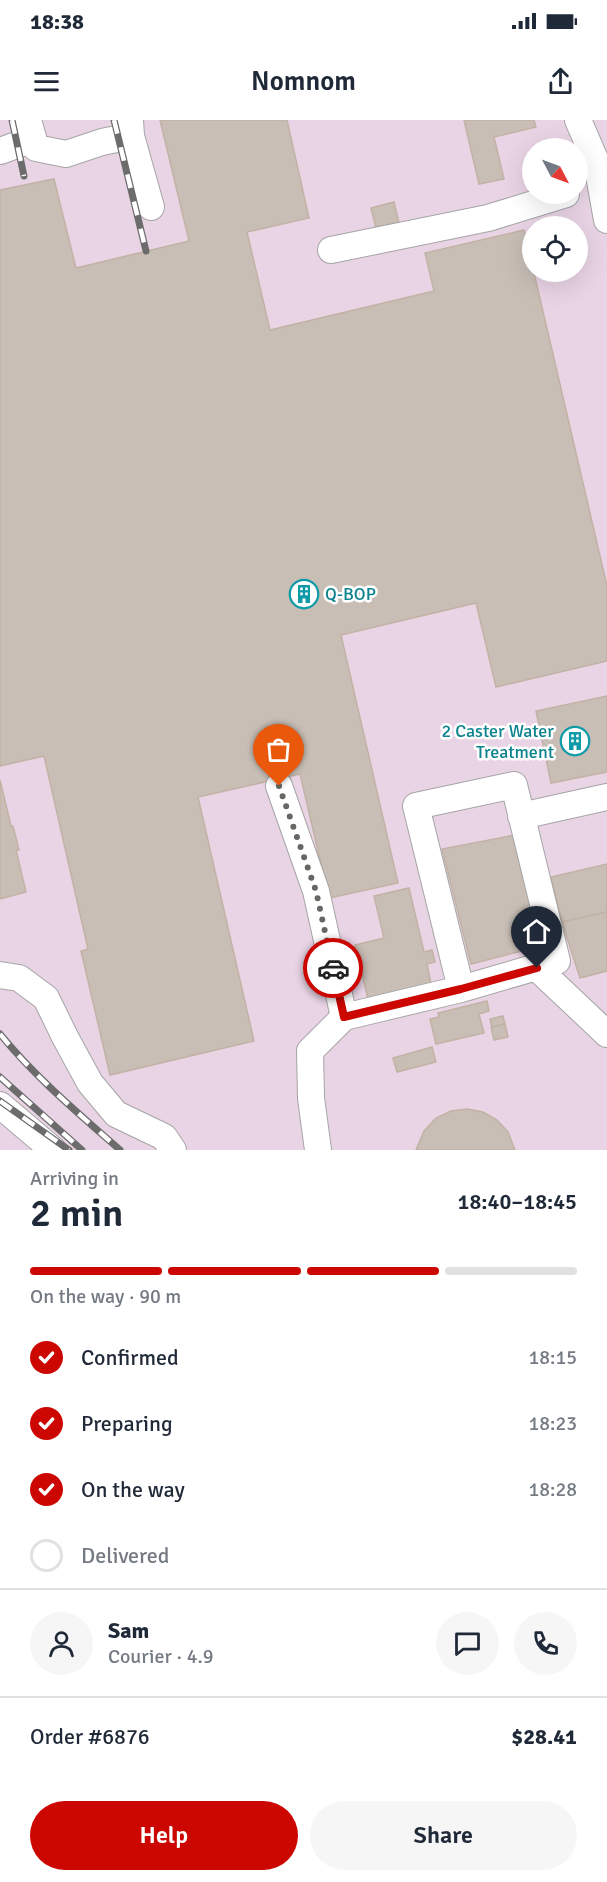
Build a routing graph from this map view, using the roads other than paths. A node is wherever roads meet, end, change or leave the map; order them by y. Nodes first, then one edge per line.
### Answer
1 (578, 120) edge
2 (130, 128) edge
3 (31, 130) edge
4 (0, 151) edge
5 (589, 189) edge
6 (534, 204) edge
7 (151, 207) dead end
8 (607, 220) edge
9 (331, 250) dead end
10 (279, 786) dead end
11 (607, 797) edge
12 (521, 816) junction
13 (537, 968) junction
14 (0, 975) edge
15 (461, 989) junction
16 (344, 1017) junction
17 (607, 1034) edge
18 (0, 1105) edge
19 (53, 1150) edge
20 (174, 1150) edge
21 (318, 1150) edge

1 - 5 street
2 - 3 street
2 - 7 street
3 - 4 street
5 - 8 street
6 - 9 street
10 - 16 street
11 - 12 street
12 - 13 street
12 - 15 street
13 - 15 street
13 - 17 street
14 - 20 street
15 - 16 street
16 - 21 street
18 - 19 street

